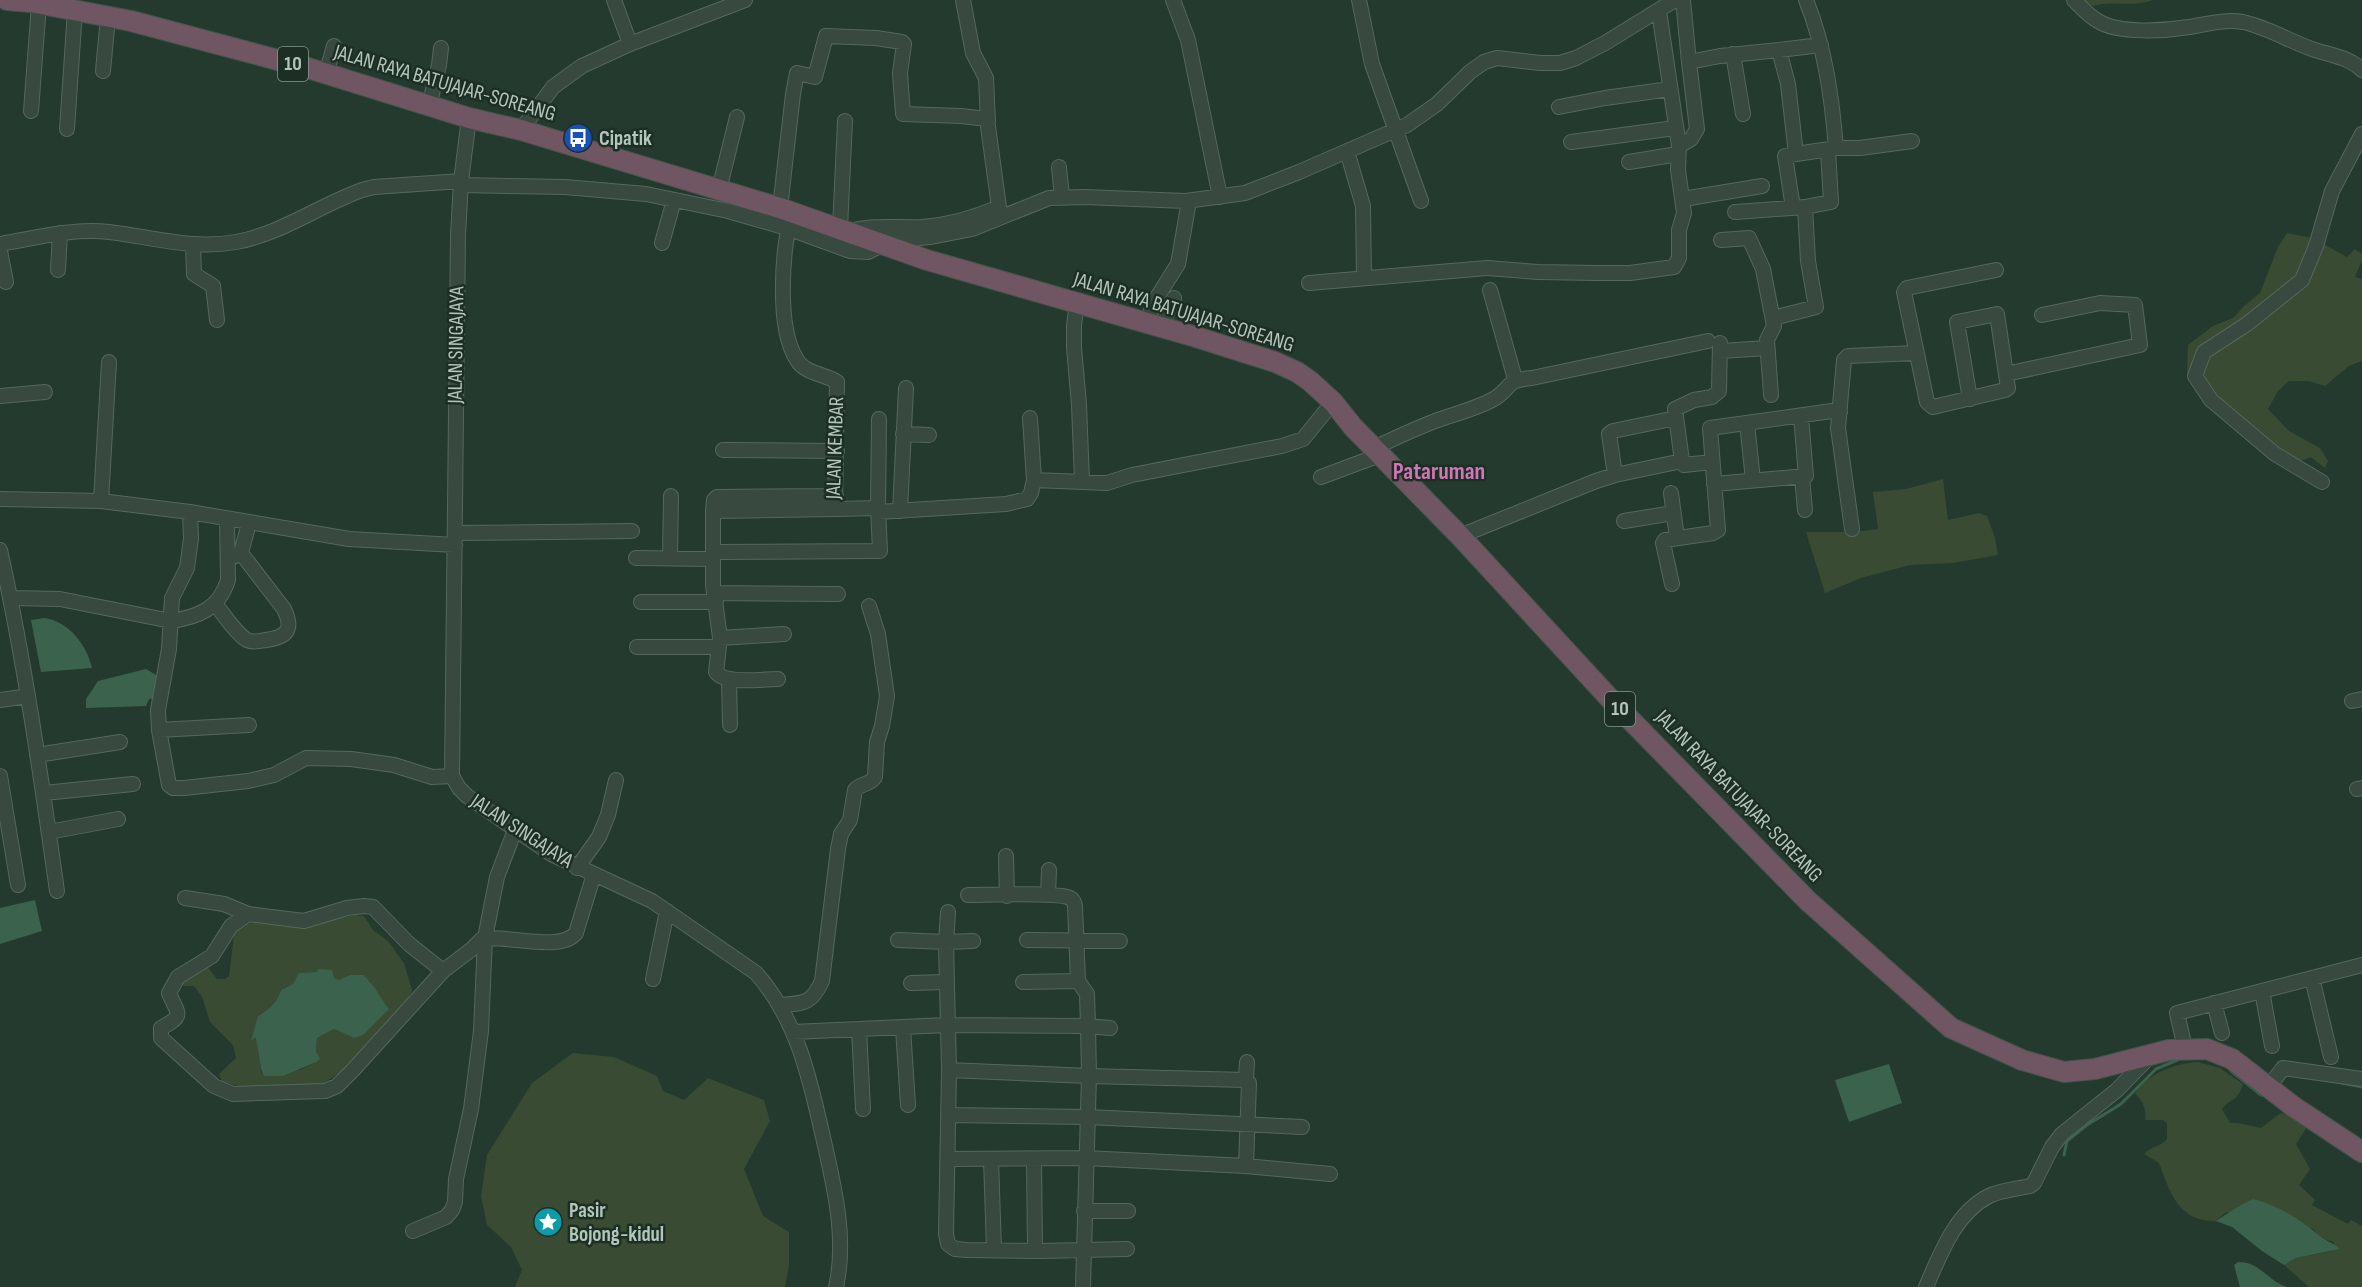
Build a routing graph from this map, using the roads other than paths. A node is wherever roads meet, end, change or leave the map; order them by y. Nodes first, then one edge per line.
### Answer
1 (7, 0) edge
2 (614, 0) edge
3 (745, 0) edge
4 (963, 0) edge
5 (1173, 0) edge
6 (1359, 0) edge
7 (1806, 0) edge
8 (2073, 0) edge
9 (1671, 3) edge
10 (39, 4) junction
11 (75, 10) junction
12 (108, 17) junction
13 (630, 44) junction
14 (1821, 45) junction
15 (334, 46) dead end
16 (441, 48) dead end
17 (1779, 50) junction
18 (1733, 54) junction
19 (1689, 62) junction
20 (2360, 62) edge
21 (103, 71) dead end
22 (326, 74) junction
23 (1670, 89) junction
24 (429, 106) junction
25 (1559, 107) dead end
26 (31, 111) dead end
27 (1743, 114) dead end
28 (736, 117) dead end
29 (469, 118) junction
30 (845, 121) dead end
31 (988, 121) junction
32 (1676, 128) junction
33 (67, 129) dead end
34 (521, 130) junction
35 (1395, 130) junction
36 (2362, 134) edge
37 (1912, 141) dead end
38 (1571, 142) dead end
39 (1832, 149) junction
40 (1678, 150) junction
41 (1347, 151) junction
42 (1796, 154) junction
43 (1629, 162) dead end
44 (1059, 167) dead end
45 (461, 183) junction
46 (1762, 186) dead end
47 (719, 190) junction
48 (1062, 197) junction
49 (1220, 197) junction
50 (1683, 199) junction
51 (674, 200) junction
52 (1189, 201) junction
53 (1421, 201) dead end
54 (1799, 208) junction
55 (1000, 212) junction
56 (1736, 212) dead end
57 (788, 218) junction
58 (846, 231) junction
59 (60, 233) junction
60 (1721, 240) dead end
61 (875, 242) junction
62 (662, 243) dead end
63 (0, 244) edge
64 (193, 249) junction
65 (0, 251) edge
66 (58, 270) dead end
67 (1996, 270) dead end
68 (1364, 278) junction
69 (6, 282) dead end
70 (1310, 283) dead end
71 (1490, 290) dead end
72 (1174, 297) dead end
73 (1077, 303) junction
74 (2042, 315) dead end
75 (1773, 318) junction
76 (217, 320) dead end
77 (1154, 325) junction
78 (1717, 345) junction
79 (1767, 348) junction
80 (1916, 353) junction
81 (109, 362) dead end
82 (2006, 374) junction
83 (1515, 379) junction
84 (906, 388) dead end
85 (45, 392) dead end
86 (1771, 395) dead end
87 (0, 396) edge
88 (1970, 399) junction
89 (1333, 402) junction
90 (1839, 411) junction
91 (1801, 416) junction
92 (1030, 418) dead end
93 (1676, 418) junction
94 (879, 419) dead end
95 (1746, 423) junction
96 (903, 434) junction
97 (929, 435) dead end
98 (723, 450) dead end
99 (837, 451) junction
100 (1377, 451) junction
101 (1682, 461) junction
102 (1712, 462) junction
103 (1615, 475) junction
104 (1321, 477) dead end
105 (1802, 477) junction
106 (1034, 480) junction
107 (1753, 480) junction
108 (1082, 481) junction
109 (2322, 482) dead end
110 (1714, 484) junction
111 (1671, 493) dead end
112 (671, 496) dead end
113 (0, 499) edge
114 (101, 501) junction
115 (836, 502) junction
116 (878, 510) junction
117 (1805, 510) dead end
118 (900, 511) junction
119 (190, 512) junction
120 (1673, 513) junction
121 (227, 519) junction
122 (1624, 521) dead end
123 (249, 523) junction
124 (1852, 529) dead end
125 (632, 531) dead end
126 (1460, 536) junction
127 (1677, 538) junction
128 (455, 539) junction
129 (0, 550) edge
130 (241, 552) junction
131 (227, 555) junction
132 (714, 556) junction
133 (636, 558) dead end
134 (670, 558) junction
135 (1672, 584) dead end
136 (838, 594) dead end
137 (11, 598) junction
138 (716, 598) junction
139 (641, 602) dead end
140 (215, 604) junction
141 (868, 606) dead end
142 (171, 621) junction
143 (784, 634) dead end
144 (718, 642) junction
145 (637, 647) dead end
146 (778, 679) dead end
147 (729, 680) junction
148 (28, 696) junction
149 (0, 700) edge
150 (249, 725) dead end
151 (730, 725) dead end
152 (159, 730) junction
153 (120, 742) dead end
154 (37, 755) junction
155 (0, 776) edge
156 (452, 776) junction
157 (616, 780) dead end
158 (133, 784) dead end
159 (44, 793) junction
160 (118, 819) dead end
161 (515, 831) junction
162 (49, 832) junction
163 (1006, 856) dead end
164 (577, 868) junction
165 (1049, 870) dead end
166 (594, 874) junction
167 (18, 885) dead end
168 (57, 891) dead end
169 (968, 895) dead end
170 (1048, 895) junction
171 (1007, 896) junction
172 (185, 898) dead end
173 (667, 910) junction
174 (948, 912) dead end
175 (248, 914) junction
176 (485, 938) junction
177 (898, 940) dead end
178 (1027, 940) dead end
179 (1076, 940) junction
180 (973, 941) dead end
181 (1120, 941) dead end
182 (946, 942) junction
183 (2362, 966) edge
184 (443, 971) junction
185 (2312, 978) junction
186 (653, 979) dead end
187 (1078, 981) junction
188 (947, 982) junction
189 (1023, 982) dead end
190 (910, 983) dead end
191 (2262, 990) junction
192 (2214, 1003) junction
193 (780, 1005) junction
194 (947, 1025) junction
195 (1088, 1026) junction
196 (903, 1028) junction
197 (1110, 1028) dead end
198 (859, 1029) junction
199 (793, 1032) junction
200 (2222, 1033) dead end
201 (2272, 1046) dead end
202 (2185, 1048) junction
203 (2151, 1054) junction
204 (2331, 1057) dead end
205 (1247, 1062) dead end
206 (949, 1070) junction
207 (1089, 1076) junction
208 (1246, 1080) junction
209 (2362, 1080) edge
210 (2266, 1086) junction
211 (908, 1105) dead end
212 (863, 1109) dead end
213 (948, 1115) junction
214 (1087, 1118) junction
215 (1248, 1124) junction
216 (1302, 1127) dead end
217 (2362, 1152) edge
218 (1086, 1158) junction
219 (948, 1159) junction
220 (991, 1159) junction
221 (1034, 1159) junction
222 (1246, 1166) junction
223 (1330, 1174) dead end
224 (1084, 1211) junction
225 (1128, 1211) dead end
226 (413, 1231) dead end
227 (1127, 1249) dead end
228 (994, 1250) junction
229 (1084, 1250) junction
230 (1035, 1251) junction
231 (836, 1287) edge
232 (1083, 1287) edge
233 (1926, 1287) edge

1 - 10 highway, JALAN RAYA BATUJAJAR-SOREANG / 10
2 - 13 street
3 - 13 street
4 - 31 street
5 - 49 street
6 - 35 street
7 - 14 street
8 - 20 street
9 - 19 street
9 - 23 street
9 - 35 street
10 - 11 highway, JALAN RAYA BATUJAJAR-SOREANG / 10
10 - 26 street
11 - 12 highway, JALAN RAYA BATUJAJAR-SOREANG / 10
11 - 33 street
12 - 21 street
12 - 22 highway, JALAN RAYA BATUJAJAR-SOREANG / 10
13 - 34 street
14 - 17 street
14 - 39 street
15 - 22 street
16 - 24 street
17 - 18 street
17 - 42 street
18 - 19 street
18 - 27 street
19 - 40 street
22 - 24 highway, JALAN RAYA BATUJAJAR-SOREANG / 10
23 - 25 street
23 - 32 street
24 - 29 highway, JALAN RAYA BATUJAJAR-SOREANG / 10
28 - 47 street
29 - 34 highway, JALAN RAYA BATUJAJAR-SOREANG / 10
29 - 45 street, JALAN SINGAJAYA
30 - 58 street
31 - 55 street
31 - 57 street
32 - 38 street
32 - 40 street
34 - 47 highway, JALAN RAYA BATUJAJAR-SOREANG / 10
35 - 41 street
35 - 53 street
36 - 109 street
37 - 39 street
39 - 42 street
39 - 54 street
40 - 43 street
40 - 50 street
41 - 49 street
41 - 68 street
42 - 54 street
44 - 48 street
45 - 51 street
45 - 64 street
45 - 128 street, JALAN SINGAJAYA
46 - 50 street
47 - 57 highway, JALAN RAYA BATUJAJAR-SOREANG / 10
48 - 52 street
48 - 55 street
49 - 52 street
50 - 68 street
51 - 57 street
51 - 62 street
52 - 77 street
54 - 56 street
54 - 75 street
55 - 58 street
55 - 61 street
57 - 58 highway, JALAN RAYA BATUJAJAR-SOREANG / 10
57 - 61 street
57 - 99 street, JALAN KEMBAR
58 - 61 highway, JALAN RAYA BATUJAJAR-SOREANG / 10
59 - 63 street
59 - 64 street
59 - 66 street
60 - 75 street
61 - 73 highway, JALAN RAYA BATUJAJAR-SOREANG / 10
64 - 76 street
65 - 69 street
67 - 80 street
68 - 70 street
71 - 83 street
72 - 77 street
73 - 77 highway, JALAN RAYA BATUJAJAR-SOREANG / 10
73 - 108 street
74 - 82 street
75 - 79 street
77 - 89 highway, JALAN RAYA BATUJAJAR-SOREANG / 10
78 - 79 street
78 - 83 street
78 - 93 street
79 - 86 street
80 - 88 street
80 - 90 street
81 - 114 street
82 - 88 street
82 - 88 street
83 - 100 street
84 - 96 street
85 - 87 street
89 - 100 highway, JALAN RAYA BATUJAJAR-SOREANG / 10
89 - 108 street
90 - 91 street
90 - 124 street
91 - 95 street
91 - 105 street
92 - 106 street
93 - 101 street
93 - 103 street
94 - 116 street
95 - 102 street
95 - 107 street
96 - 97 street
96 - 118 street
98 - 99 street
99 - 115 street, JALAN KEMBAR
100 - 104 street
100 - 126 highway, JALAN RAYA BATUJAJAR-SOREANG / 10
101 - 102 street
101 - 103 street
102 - 110 street
103 - 126 street
105 - 107 street
105 - 117 street
106 - 108 street
106 - 118 street
107 - 110 street
110 - 127 street
111 - 120 street
112 - 134 street
113 - 114 street
114 - 119 street
115 - 116 street
115 - 132 street
116 - 118 street
116 - 132 street
119 - 121 street
119 - 142 street
120 - 122 street
120 - 127 street
121 - 123 street
121 - 131 street
123 - 128 street
123 - 130 street
125 - 128 street
126 - 203 highway, JALAN RAYA BATUJAJAR-SOREANG / 10
127 - 135 street
128 - 156 street, JALAN SINGAJAYA
129 - 137 street
130 - 131 street
130 - 140 street
131 - 140 street
132 - 134 street
132 - 138 street
133 - 134 street
136 - 138 street
137 - 142 street
137 - 148 street
138 - 139 street
138 - 144 street
140 - 142 street
141 - 193 street
142 - 152 street
143 - 144 street
144 - 145 street
144 - 147 street
146 - 147 street
147 - 151 street
148 - 149 street
148 - 154 street
150 - 152 street
152 - 156 street
153 - 154 street
154 - 159 street
155 - 167 street
156 - 161 street, JALAN SINGAJAYA
157 - 164 street
158 - 159 street
159 - 162 street
160 - 162 street
161 - 164 street, JALAN SINGAJAYA
161 - 176 street
162 - 168 street
163 - 171 street
164 - 166 street, JALAN SINGAJAYA
165 - 170 street
166 - 173 street, JALAN SINGAJAYA
166 - 176 street
169 - 171 street
170 - 171 street
170 - 179 street
172 - 175 street
173 - 186 street
173 - 193 street, JALAN SINGAJAYA
174 - 182 street
175 - 184 street
175 - 184 street
176 - 184 street
176 - 226 street
177 - 182 street
178 - 179 street
179 - 181 street
179 - 187 street
180 - 182 street
182 - 188 street
183 - 185 street
185 - 191 street
185 - 204 street
187 - 189 street
187 - 195 street
188 - 190 street
188 - 194 street
191 - 192 street
191 - 201 street
192 - 200 street
192 - 202 street
193 - 199 street, JALAN SINGAJAYA
194 - 195 street
194 - 196 street
194 - 206 street
195 - 197 street
195 - 207 street
196 - 198 street
196 - 211 street
198 - 199 street
198 - 212 street
199 - 231 street, JALAN SINGAJAYA
202 - 203 highway, JALAN RAYA BATUJAJAR-SOREANG / 10
202 - 210 highway, JALAN RAYA BATUJAJAR-SOREANG / 10
203 - 233 street
205 - 208 street
206 - 207 street
206 - 213 street
207 - 208 street
207 - 214 street
208 - 215 street
209 - 210 street
210 - 217 highway, JALAN RAYA BATUJAJAR-SOREANG / 10
213 - 214 street
213 - 219 street
214 - 215 street
214 - 218 street
215 - 216 street
215 - 222 street
218 - 221 street
218 - 222 street
218 - 224 street
219 - 220 street
219 - 228 street
220 - 221 street
220 - 228 street
221 - 230 street
222 - 223 street
224 - 225 street
224 - 229 street
227 - 229 street
228 - 230 street
229 - 230 street
229 - 232 street

